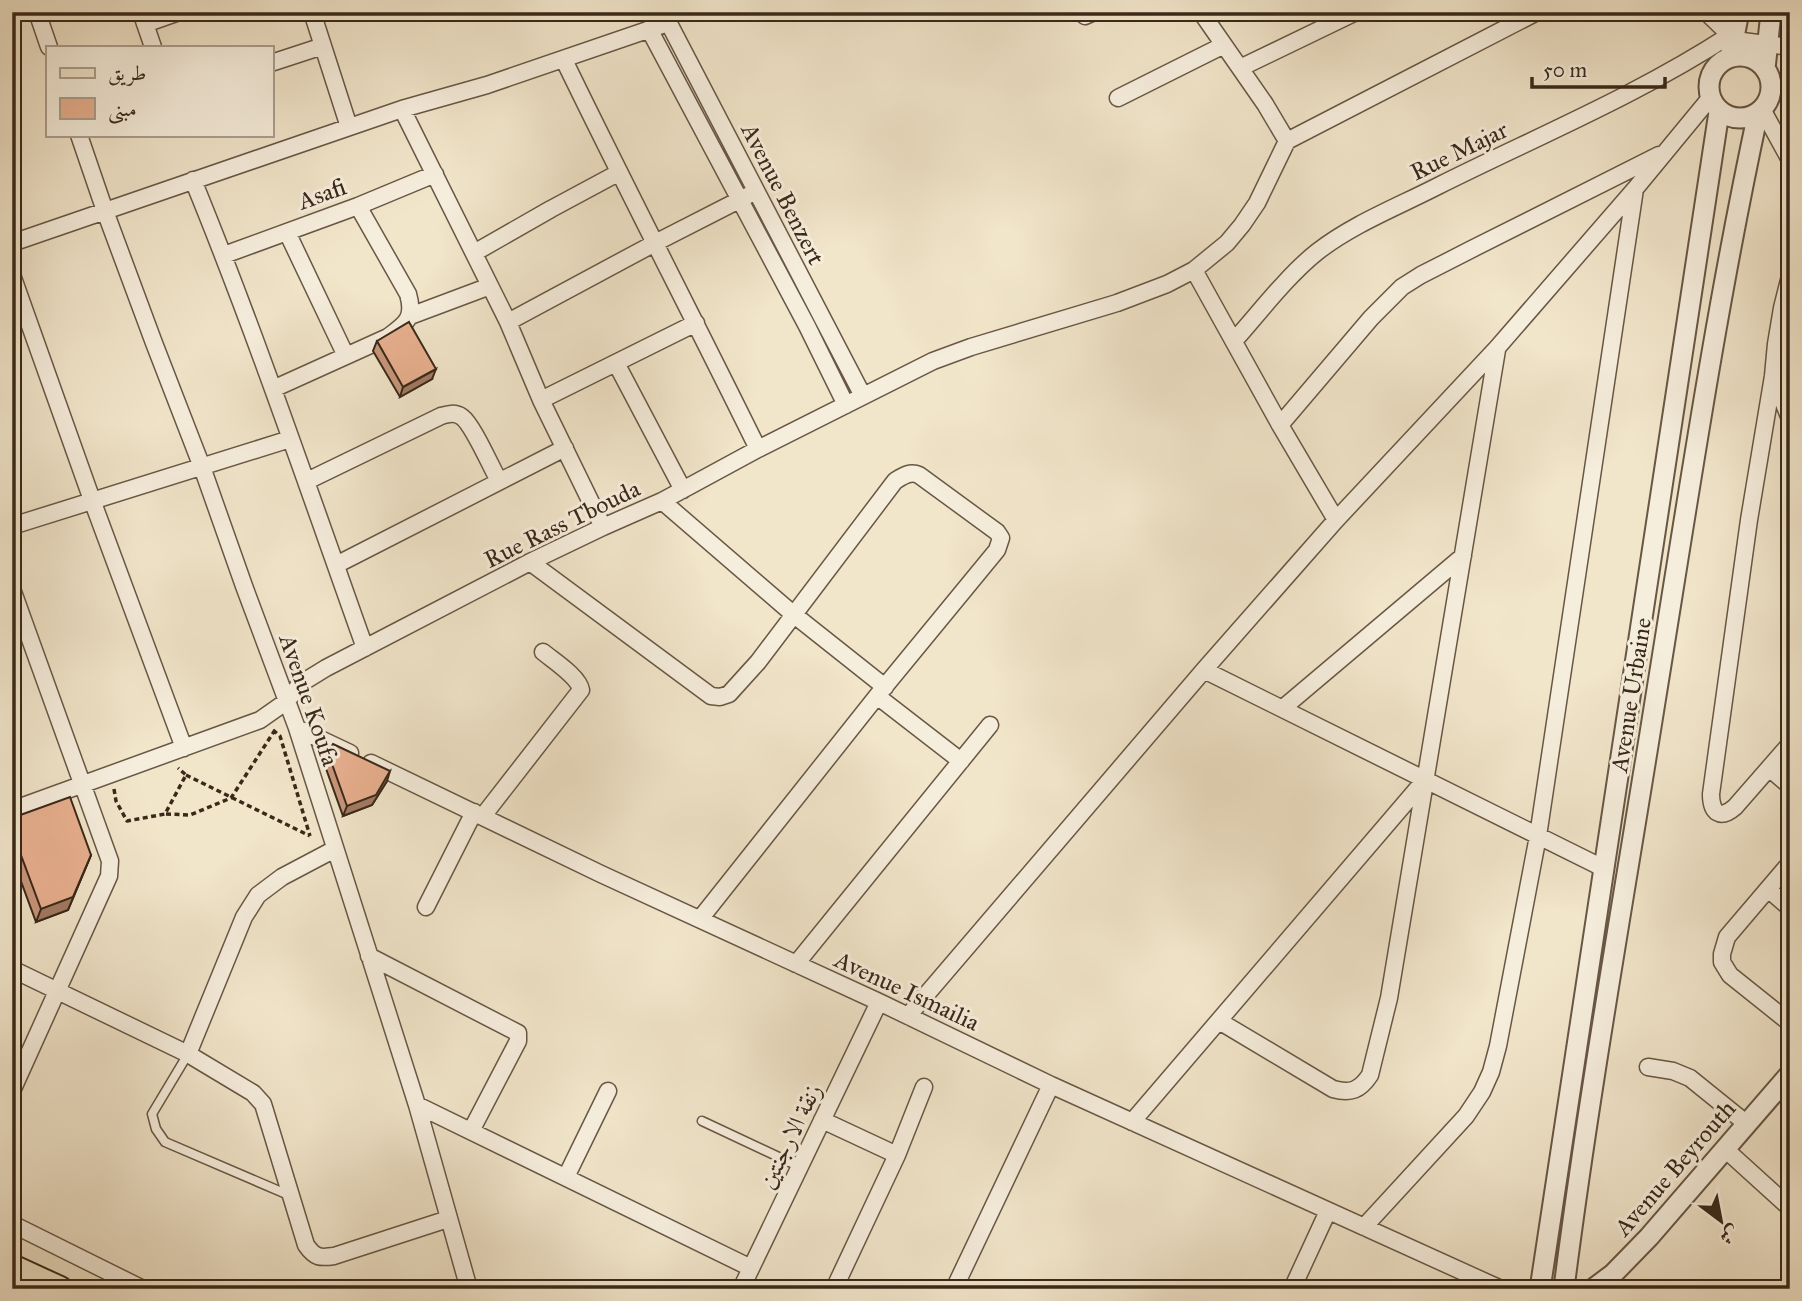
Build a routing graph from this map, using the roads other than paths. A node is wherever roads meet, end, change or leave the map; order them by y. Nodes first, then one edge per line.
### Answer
1 (37, 12) edge
2 (179, 12) edge
3 (312, 12) edge
4 (1201, 12) edge
5 (1356, 12) edge
6 (1706, 12) edge
7 (1739, 12) edge
8 (1771, 12) edge
9 (1533, 13) edge
10 (143, 18) edge
11 (666, 18) edge
12 (649, 29) junction
13 (1767, 43) junction
14 (1731, 44) junction
15 (1224, 45) junction
16 (49, 46) edge
17 (153, 46) edge
18 (323, 46) junction
19 (1790, 47) edge
20 (564, 60) junction
21 (273, 62) edge
22 (1240, 68) junction
23 (1765, 69) junction
24 (1118, 98) dead end
25 (1714, 105) junction
26 (402, 109) junction
27 (1760, 111) junction
28 (349, 127) junction
29 (79, 136) edge
30 (1287, 141) junction
31 (1663, 153) junction
32 (1790, 160) edge
33 (618, 173) junction
34 (435, 174) junction
35 (193, 180) junction
36 (1635, 189) junction
37 (756, 191) junction
38 (740, 200) junction
39 (358, 206) junction
40 (105, 211) junction
41 (287, 232) junction
42 (12, 243) edge
43 (655, 243) junction
44 (474, 253) junction
45 (224, 254) junction
46 (1194, 270) junction
47 (12, 275) edge
48 (1790, 276) edge
49 (490, 286) junction
50 (410, 316) junction
51 (508, 322) junction
52 (696, 323) junction
53 (1234, 341) junction
54 (1497, 348) junction
55 (346, 356) junction
56 (616, 363) junction
57 (1773, 376) junction
58 (274, 388) junction
59 (863, 396) junction
60 (541, 400) junction
61 (846, 405) junction
62 (1790, 419) edge
63 (1280, 425) junction
64 (290, 439) junction
65 (565, 448) junction
66 (758, 449) junction
67 (202, 467) junction
68 (307, 481) junction
69 (499, 481) junction
70 (683, 490) junction
71 (92, 500) junction
72 (662, 501) junction
73 (1336, 520) junction
74 (12, 526) edge
75 (603, 527) junction
76 (1463, 556) junction
77 (530, 562) junction
78 (336, 565) junction
79 (12, 589) edge
80 (793, 614) junction
81 (365, 648) junction
82 (543, 652) dead end
83 (1204, 670) junction
84 (881, 692) junction
85 (281, 706) junction
86 (1283, 708) junction
87 (990, 724) dead end
88 (297, 728) junction
89 (1790, 744) edge
90 (184, 748) junction
91 (961, 761) junction
92 (1769, 768) junction
93 (1425, 780) junction
94 (82, 783) junction
95 (1790, 786) edge
96 (12, 810) edge
97 (479, 814) junction
98 (1538, 836) junction
99 (335, 849) junction
100 (1790, 863) edge
101 (1605, 869) junction
102 (1768, 889) junction
103 (426, 907) dead end
104 (1790, 908) edge
105 (699, 919) junction
106 (369, 956) junction
107 (796, 964) junction
108 (12, 969) edge
109 (58, 990) junction
110 (879, 1002) junction
111 (908, 1016) junction
112 (1219, 1021) junction
113 (1790, 1023) edge
114 (188, 1054) junction
115 (1648, 1067) dead end
116 (1790, 1074) edge
117 (1051, 1085) junction
118 (924, 1087) dead end
119 (12, 1091) edge
120 (608, 1091) dead end
121 (416, 1105) junction
122 (822, 1120) junction
123 (702, 1121) dead end
124 (1132, 1122) junction
125 (1747, 1124) junction
126 (471, 1131) junction
127 (1725, 1149) junction
128 (897, 1155) junction
129 (800, 1167) junction
130 (566, 1177) junction
131 (291, 1196) junction
132 (1790, 1208) edge
133 (1328, 1211) junction
134 (448, 1219) junction
135 (12, 1224) edge
136 (1364, 1227) junction
137 (12, 1267) edge
138 (751, 1268) junction
139 (1560, 1288) edge
140 (60, 1289) edge
141 (143, 1289) edge
142 (469, 1289) edge
143 (741, 1289) edge
144 (834, 1289) edge
145 (954, 1289) edge
146 (1292, 1289) edge
147 (1501, 1289) edge
148 (1540, 1289) edge
149 (1593, 1289) edge

1 - 16 street
2 - 10 street
3 - 18 street
4 - 15 street
5 - 22 street
6 - 14 street
7 - 14 street
8 - 13 street
9 - 30 street
10 - 17 street
11 - 12 street
11 - 37 street, Avenue Benzert
12 - 20 street
12 - 38 street, Avenue Benzert
13 - 14 street
13 - 19 street
13 - 23 street
14 - 23 street
14 - 25 street
14 - 53 street, Rue Majar
15 - 22 street
15 - 24 street
18 - 21 street
18 - 28 street
20 - 26 street
20 - 33 street
22 - 30 street
23 - 27 street
25 - 27 street
25 - 31 street
25 - 101 street, Avenue Urbaine
26 - 28 street
26 - 34 street
27 - 32 street
27 - 139 street, Avenue Urbaine
28 - 35 street
29 - 40 street, Avenue Koufa
30 - 46 street, Rue Rass Tbouda
31 - 36 street
31 - 63 street
33 - 43 street
33 - 44 street
34 - 39 street, Asafi
34 - 44 street
35 - 40 street
35 - 45 street
36 - 54 street
36 - 98 street
37 - 38 street
37 - 59 street, Avenue Benzert
38 - 43 street
38 - 61 street, Avenue Benzert
39 - 41 street, Asafi
39 - 50 street
40 - 42 street
40 - 67 street, Avenue Koufa
41 - 45 street, Asafi
41 - 55 street
43 - 51 street
43 - 52 street
44 - 49 street
45 - 58 street
46 - 53 street
46 - 59 street, Rue Rass Tbouda
47 - 71 street
48 - 57 street
49 - 50 street
49 - 51 street
50 - 55 street
51 - 60 street
52 - 56 street
52 - 66 street
53 - 63 street
54 - 73 street
54 - 76 street
55 - 58 street
56 - 60 street
56 - 70 street
57 - 62 street
57 - 92 street
58 - 64 street
59 - 61 street, Rue Rass Tbouda
60 - 65 street
61 - 66 street, Rue Rass Tbouda
63 - 73 street
64 - 67 street
64 - 68 street
65 - 69 street
65 - 75 street
66 - 70 street, Rue Rass Tbouda
67 - 71 street
67 - 85 street, Avenue Koufa
68 - 69 street
68 - 78 street
69 - 78 street
70 - 72 street, Rue Rass Tbouda
71 - 74 street
71 - 90 street
72 - 75 street, Rue Rass Tbouda
72 - 80 street
73 - 83 street
75 - 77 street, Rue Rass Tbouda
76 - 86 street
76 - 93 street
77 - 80 street
77 - 81 street, Rue Rass Tbouda
78 - 81 street
79 - 94 street
80 - 84 street
80 - 84 street
81 - 85 street, Rue Rass Tbouda
82 - 97 street
83 - 86 street
83 - 111 street
84 - 91 street
84 - 105 street
85 - 88 street, Avenue Koufa
85 - 90 street, Rue Rass Tbouda
86 - 93 street
87 - 91 street
88 - 97 street, Avenue Ismailia
88 - 99 street, Avenue Koufa
89 - 92 street
90 - 94 street, Rue Rass Tbouda
91 - 107 street
92 - 95 street
93 - 98 street
93 - 112 street
93 - 112 street
94 - 96 street, Rue Rass Tbouda
94 - 109 street
97 - 103 street
97 - 105 street, Avenue Ismailia
98 - 101 street
98 - 136 street
99 - 106 street, Avenue Koufa
99 - 114 street
100 - 102 street
101 - 148 street, Avenue Urbaine
102 - 104 street
102 - 113 street
105 - 107 street, Avenue Ismailia
106 - 121 street, Avenue Koufa
106 - 126 street
107 - 110 street, Avenue Ismailia
108 - 109 street
109 - 114 street
109 - 119 street
110 - 111 street, Avenue Ismailia
110 - 122 street, زنقة الارجنتين
111 - 117 street, Avenue Ismailia
112 - 124 street
114 - 131 street
114 - 131 lane
115 - 125 street
116 - 125 street, Avenue Beyrouth
117 - 124 street, Avenue Ismailia
117 - 145 street
118 - 128 street
120 - 130 street
121 - 126 street
121 - 134 street, Avenue Koufa
122 - 128 street
122 - 129 street, زنقة الارجنتين
123 - 129 lane
124 - 133 street, Avenue Ismailia
125 - 127 street, Avenue Beyrouth
126 - 130 street
127 - 132 street
127 - 149 street, Avenue Beyrouth
128 - 144 street
129 - 138 street, زنقة الارجنتين
130 - 138 street
131 - 134 street
133 - 136 street, Avenue Ismailia
133 - 146 street
134 - 142 street, Avenue Koufa
135 - 141 street
136 - 147 street, Avenue Ismailia
137 - 140 main road
138 - 143 street, زنقة الارجنتين

